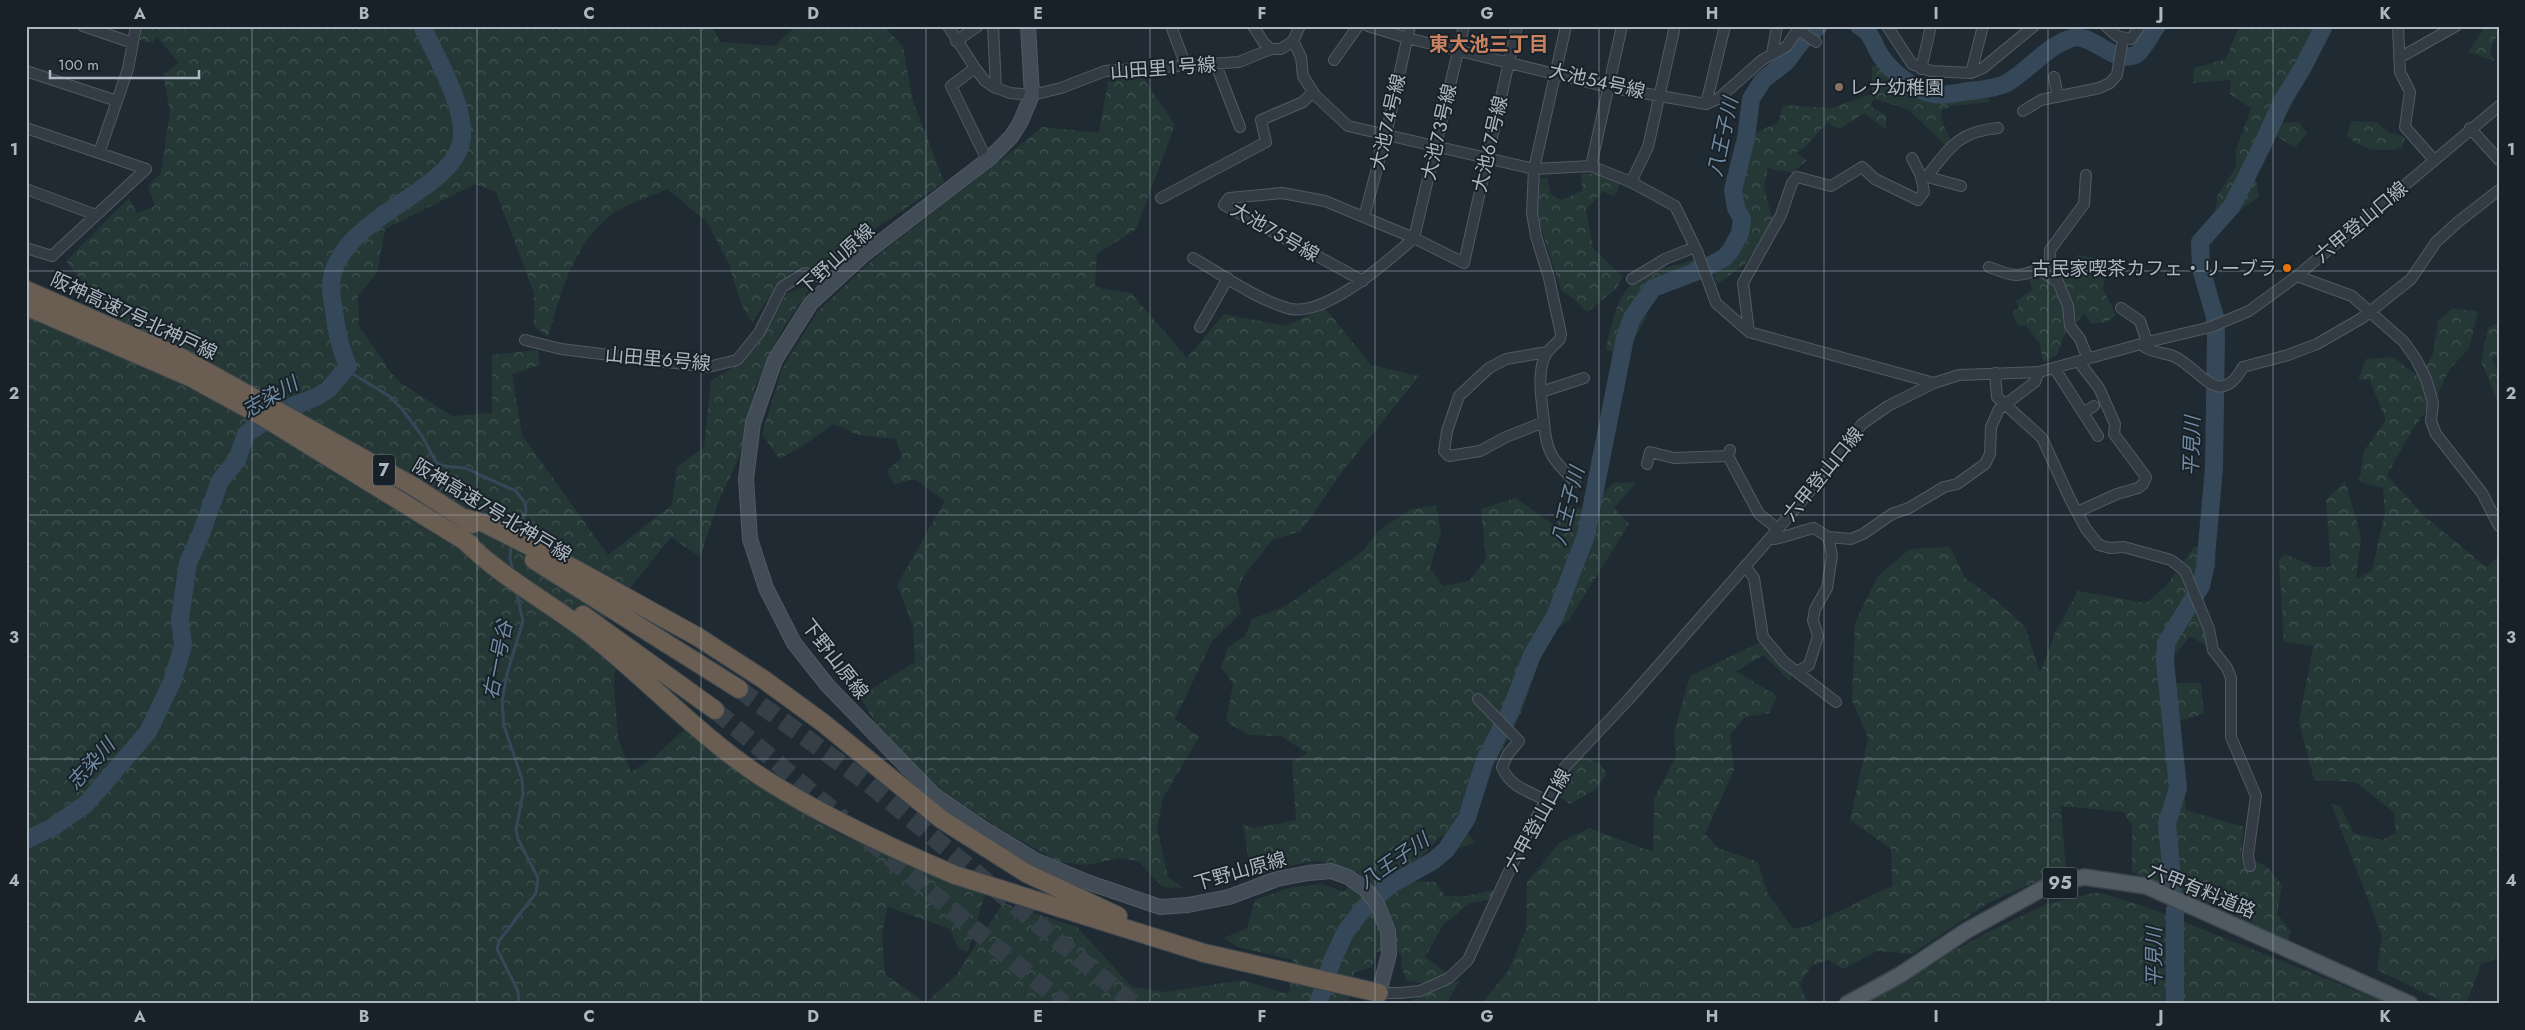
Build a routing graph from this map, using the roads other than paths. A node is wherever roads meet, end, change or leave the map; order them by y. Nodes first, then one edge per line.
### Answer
1 (83, 26) edge
2 (136, 26) edge
3 (948, 26) edge
4 (978, 26) edge
5 (993, 26) edge
6 (1028, 26) edge
7 (1171, 26) edge
8 (1253, 26) edge
9 (1300, 26) edge
10 (1358, 26) edge
11 (1368, 26) edge
12 (1410, 26) edge
13 (1464, 26) edge
14 (1517, 26) edge
15 (1566, 26) edge
16 (1622, 26) edge
17 (1675, 26) edge
18 (1725, 26) edge
19 (1777, 26) edge
20 (1887, 26) edge
21 (1931, 26) edge
22 (1983, 26) edge
23 (2034, 26) edge
24 (2106, 26) edge
25 (2140, 26) edge
26 (2398, 26) edge
27 (2456, 26) edge
28 (1800, 29) edge
29 (1408, 38) junction
30 (956, 41) junction
31 (1293, 41) junction
32 (2123, 41) junction
33 (1816, 42) dead end
34 (133, 43) junction
35 (1271, 49) junction
36 (1458, 50) junction
37 (1772, 54) junction
38 (2399, 58) junction
39 (1334, 60) dead end
40 (1509, 62) junction
41 (1216, 65) junction
42 (1186, 66) junction
43 (974, 68) junction
44 (1921, 69) junction
45 (26, 71) edge
46 (1556, 72) junction
47 (1971, 73) junction
48 (2054, 77) dead end
49 (1608, 87) junction
50 (996, 88) junction
51 (1313, 92) junction
52 (1032, 95) junction
53 (1659, 95) junction
54 (2058, 96) junction
55 (117, 101) junction
56 (1706, 104) junction
57 (2499, 106) edge
58 (2023, 111) dead end
59 (26, 128) edge
60 (1240, 128) dead end
61 (1998, 128) dead end
62 (2470, 128) junction
63 (1386, 135) junction
64 (1437, 148) junction
65 (99, 153) junction
66 (1912, 158) dead end
67 (1487, 159) junction
68 (987, 160) junction
69 (2434, 160) junction
70 (2499, 160) edge
71 (1590, 166) junction
72 (1534, 170) junction
73 (1924, 176) junction
74 (2086, 176) dead end
75 (1631, 182) junction
76 (1961, 186) dead end
77 (26, 189) edge
78 (2499, 190) edge
79 (1161, 198) dead end
80 (96, 215) junction
81 (1364, 217) junction
82 (1414, 238) junction
83 (1695, 247) junction
84 (26, 248) edge
85 (1193, 258) dead end
86 (1464, 263) joint
87 (1989, 267) dead end
88 (2049, 275) junction
89 (2297, 276) junction
90 (1228, 278) junction
91 (1632, 279) dead end
92 (835, 281) junction
93 (1363, 281) junction
94 (26, 290) edge
95 (26, 306) edge
96 (46, 306) junction
97 (2121, 308) dead end
98 (2370, 310) junction
99 (1200, 327) dead end
100 (1749, 332) junction
101 (525, 340) dead end
102 (2144, 343) junction
103 (1547, 352) junction
104 (2083, 361) junction
105 (2054, 369) junction
106 (2040, 372) junction
107 (1995, 373) junction
108 (1584, 378) dead end
109 (1934, 383) junction
110 (1541, 392) junction
111 (2004, 403) junction
112 (2094, 406) dead end
113 (2083, 413) junction
114 (1544, 422) junction
115 (2098, 436) dead end
116 (1647, 464) dead end
117 (1575, 482) dead end
118 (2077, 512) junction
119 (463, 518) junction
120 (2499, 526) edge
121 (1778, 529) junction
122 (462, 538) junction
123 (1828, 538) junction
124 (1769, 539) junction
125 (1745, 566) junction
126 (1798, 671) junction
127 (739, 689) tunnel mouth
128 (1478, 699) dead end
129 (1836, 702) dead end
130 (715, 710) tunnel mouth
131 (1546, 800) junction
132 (2250, 866) dead end
133 (1204, 953) junction
134 (1377, 998) edge
135 (1852, 1002) edge
136 (2410, 1004) edge

1 - 34 street
2 - 34 street
3 - 30 street
4 - 30 street
5 - 50 street
6 - 52 street, 下野山原線
7 - 42 street
8 - 35 street
9 - 31 street
10 - 39 street
11 - 29 street, 大池５４号線
12 - 29 street, 大池７４号線
13 - 36 street, 大池７３号線
14 - 40 street, 大池６７号線
15 - 46 street
16 - 49 street
17 - 53 street
18 - 56 street
19 - 37 street
20 - 44 street
21 - 44 street
22 - 47 street
23 - 47 street
24 - 32 street
25 - 32 street
26 - 38 street
27 - 38 street
28 - 33 street
28 - 37 street
29 - 36 street, 大池５４号線
29 - 63 street, 大池７４号線
30 - 43 street
31 - 35 street, 山田里１号線
31 - 51 street
32 - 54 street
34 - 55 street
35 - 41 street, 山田里１号線
36 - 40 street, 大池５４号線
36 - 64 street, 大池７３号線
37 - 56 street
38 - 69 street
40 - 46 street, 大池５４号線
40 - 67 street, 大池６７号線
41 - 42 street, 山田里１号線
41 - 60 street
42 - 52 street, 山田里１号線
43 - 50 street
43 - 68 street
44 - 47 street
45 - 55 street
46 - 49 street, 大池５４号線
46 - 72 street
48 - 54 street
49 - 53 street, 大池５４号線
49 - 71 street
50 - 52 street
51 - 63 street
51 - 79 street
52 - 68 street, 下野山原線
53 - 56 street, 大池５４号線
53 - 75 street
54 - 58 street
55 - 65 street
57 - 62 street, 六甲登山口線
59 - 65 street
61 - 73 street
62 - 69 street, 六甲登山口線
62 - 70 street
63 - 64 street
63 - 81 street, 大池７４号線
64 - 67 street
64 - 82 street, 大池７３号線
65 - 80 street
66 - 73 street
67 - 72 street
67 - 86 street, 大池６７号線
68 - 92 street, 下野山原線
69 - 89 street, 六甲登山口線
71 - 72 street
71 - 75 street
72 - 103 street
73 - 76 street
73 - 100 street
74 - 88 street
75 - 83 street
77 - 80 street
78 - 98 street
80 - 84 street
81 - 82 street, 大池７５号線
81 - 93 street, 大池７５号線
82 - 86 street, 大池７５号線
82 - 93 street
83 - 91 street
83 - 100 street
85 - 90 street
87 - 88 street
88 - 104 street
89 - 98 street
89 - 102 street, 六甲登山口線
90 - 93 street
90 - 99 street
92 - 101 street, 山田里６号線
92 - 134 street, 下野山原線
94 - 96 highway, 阪神高速7号北神戸線 / 7
95 - 96 highway, 阪神高速7号北神戸線 / 7
96 - 119 highway, 阪神高速7号北神戸線 / 7
96 - 122 highway, 阪神高速7号北神戸線 / 7
97 - 102 street
98 - 102 street
98 - 120 street
100 - 109 street
102 - 104 street, 六甲登山口線
103 - 110 street
103 - 114 street
104 - 105 street, 六甲登山口線
104 - 118 street
105 - 106 street, 六甲登山口線
105 - 113 street
106 - 107 street, 六甲登山口線
106 - 111 street
107 - 109 street, 六甲登山口線
107 - 111 street
108 - 110 street
109 - 121 street, 六甲登山口線
110 - 114 street
111 - 118 street
111 - 123 street
112 - 113 street
113 - 115 street
114 - 117 street
116 - 121 street
118 - 132 street
119 - 127 highway, 阪神高速7号北神戸線 / 7
119 - 133 highway
121 - 124 street, 六甲登山口線
122 - 130 highway, 阪神高速7号北神戸線 / 7
122 - 133 highway
123 - 124 street
123 - 126 street
124 - 125 street, 六甲登山口線
125 - 126 street
125 - 131 street, 六甲登山口線
126 - 129 street
128 - 131 street
131 - 134 street, 六甲登山口線
133 - 134 highway
135 - 136 main road, 六甲有料道路 / 95

